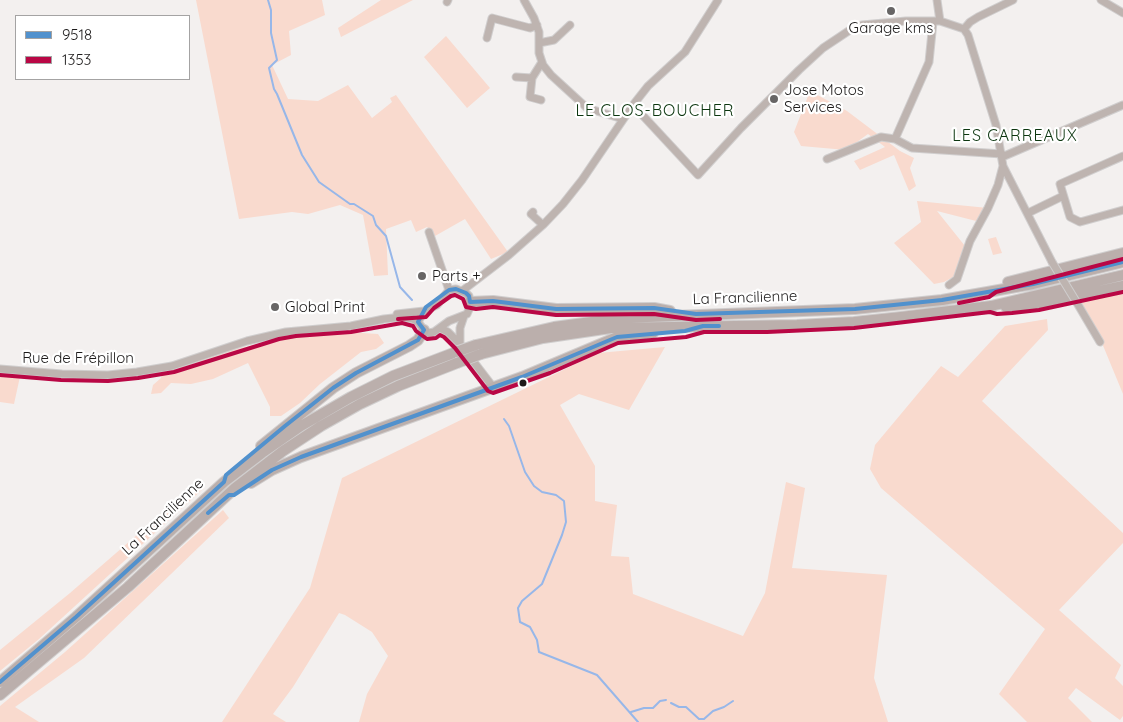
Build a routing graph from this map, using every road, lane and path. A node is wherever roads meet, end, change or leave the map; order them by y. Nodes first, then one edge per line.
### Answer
1 (524, 0) edge
2 (718, 0) edge
3 (937, 0) edge
4 (1013, 0) edge
5 (1102, 0) edge
6 (1123, 13) edge
7 (936, 22) junction
8 (536, 25) junction
9 (570, 25) dead end
10 (964, 29) junction
11 (487, 38) dead end
12 (539, 43) junction
13 (542, 62) junction
14 (516, 76) dead end
15 (532, 78) junction
16 (541, 100) dead end
17 (633, 105) junction
18 (1123, 105) edge
19 (623, 119) junction
20 (895, 139) junction
21 (1002, 155) junction
22 (1123, 156) edge
23 (827, 159) dead end
24 (1003, 166) junction
25 (1063, 196) junction
26 (1123, 210) edge
27 (533, 212) dead end
28 (1028, 213) junction
29 (543, 225) junction
30 (429, 232) dead end
31 (1123, 253) edge
32 (1123, 262) edge
33 (1123, 275) edge
34 (472, 284) junction
35 (949, 285) dead end
36 (1123, 286) edge
37 (449, 290) junction
38 (462, 291) junction
39 (987, 291) junction
40 (470, 299) junction
41 (991, 306) junction
42 (424, 311) junction
43 (696, 314) junction
44 (464, 316) junction
45 (384, 319) junction
46 (421, 326) junction
47 (704, 326) junction
48 (440, 328) junction
49 (1100, 342) dead end
50 (458, 348) junction
51 (478, 350) junction
52 (0, 369) edge
53 (493, 388) junction
54 (224, 482) junction
55 (229, 495) junction
56 (0, 682) edge
57 (0, 695) edge

1 - 8 street
2 - 17 street
3 - 7 street
4 - 10 street
5 - 6 street
7 - 10 street
7 - 17 street
7 - 20 street
8 - 11 street
8 - 12 street
9 - 12 street
10 - 21 street
12 - 13 street
13 - 15 street
13 - 19 street
14 - 15 street
15 - 16 street
17 - 19 street
18 - 21 street
19 - 29 street
20 - 21 street
20 - 23 street
21 - 24 street
22 - 25 street
24 - 28 street
24 - 35 street
25 - 26 street
25 - 28 street
27 - 29 street
28 - 49 street, bridge
29 - 34 street
30 - 37 street
31 - 39 highway
32 - 39 highway, La Francilienne
33 - 41 highway, La Francilienne
34 - 38 street
34 - 40 street
36 - 41 highway
37 - 38 street
37 - 42 street
38 - 40 street
39 - 43 highway, La Francilienne
40 - 43 highway
40 - 44 street
41 - 47 highway, La Francilienne
42 - 45 street
42 - 46 street
43 - 51 highway, La Francilienne
44 - 48 street
44 - 50 street
45 - 46 street
45 - 52 street, Rue de Frépillon
46 - 48 street
46 - 54 highway
47 - 51 highway, La Francilienne
47 - 53 highway
48 - 50 street
50 - 51 highway, La Francilienne, bridge
50 - 53 street
50 - 54 highway, La Francilienne
51 - 55 highway, La Francilienne, bridge
53 - 55 highway
54 - 56 highway, La Francilienne
55 - 57 highway, La Francilienne

